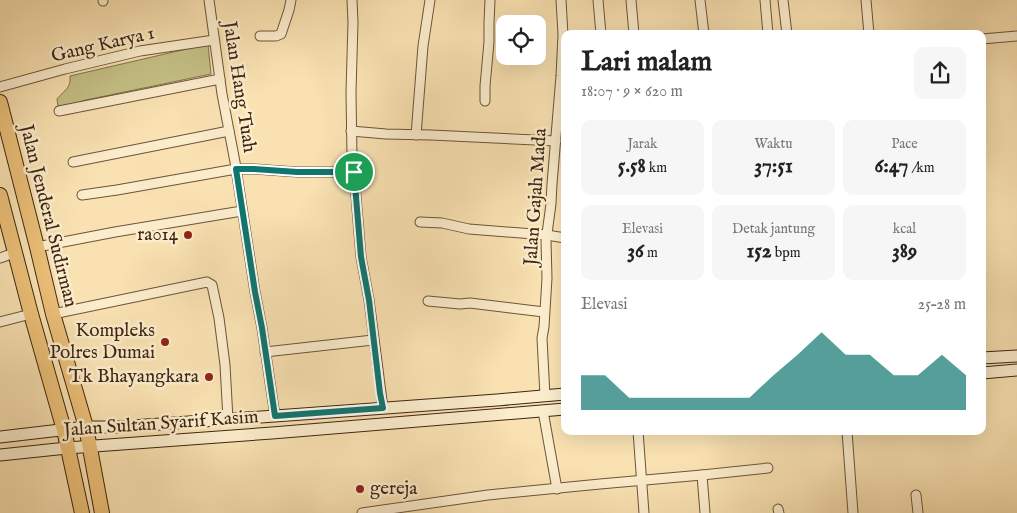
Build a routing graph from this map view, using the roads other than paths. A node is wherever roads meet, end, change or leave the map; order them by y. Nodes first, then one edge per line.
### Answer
1 (209, 0) edge
2 (290, 0) edge
3 (352, 0) edge
4 (430, 0) edge
5 (490, 0) edge
6 (562, 0) edge
7 (598, 0) edge
8 (631, 0) edge
9 (700, 0) edge
10 (765, 0) edge
11 (782, 0) edge
12 (866, 0) edge
13 (563, 30) edge
14 (601, 30) edge
15 (634, 30) edge
16 (704, 30) edge
17 (768, 30) edge
18 (786, 30) edge
19 (869, 30) edge
20 (260, 36) dead end
21 (1017, 36) edge
22 (986, 39) edge
23 (214, 40) junction
24 (561, 76) edge
25 (220, 79) junction
26 (0, 87) edge
27 (485, 101) dead end
28 (0, 102) edge
29 (59, 111) dead end
30 (2, 123) edge
31 (229, 131) junction
32 (351, 131) junction
33 (416, 135) junction
34 (556, 142) junction
35 (73, 162) dead end
36 (236, 169) junction
37 (354, 172) junction
38 (0, 195) edge
39 (82, 195) dead end
40 (242, 212) junction
41 (420, 222) dead end
42 (547, 235) junction
43 (561, 237) edge
44 (38, 247) junction
45 (14, 253) junction
46 (0, 258) edge
47 (428, 301) dead end
48 (544, 312) junction
49 (30, 314) junction
50 (53, 314) junction
51 (0, 322) edge
52 (373, 340) junction
53 (265, 352) junction
54 (1017, 356) edge
55 (986, 358) edge
56 (1017, 370) edge
57 (986, 373) edge
58 (561, 394) edge
59 (545, 396) junction
60 (383, 408) junction
61 (561, 409) edge
62 (543, 411) junction
63 (275, 416) junction
64 (228, 419) junction
65 (86, 427) junction
66 (64, 430) junction
67 (638, 435) edge
68 (847, 435) edge
69 (0, 437) edge
70 (89, 446) junction
71 (67, 448) junction
72 (0, 455) edge
73 (768, 468) dead end
74 (702, 475) junction
75 (642, 480) junction
76 (557, 489) junction
77 (916, 496) dead end
78 (82, 513) edge
79 (102, 513) edge
80 (362, 513) edge
81 (644, 513) edge
82 (706, 513) edge
83 (853, 513) edge
84 (918, 513) edge

1 - 23 street, Jalan Hang Tuah
2 - 20 street
3 - 32 street
4 - 33 street
5 - 27 street
6 - 13 street, Jalan Gajah Mada
7 - 14 street
8 - 15 street
9 - 16 street
10 - 17 street
11 - 18 street
12 - 19 street
21 - 22 street
23 - 25 street, Jalan Hang Tuah
23 - 26 street, Gang Karya 1
24 - 34 street, Jalan Gajah Mada
25 - 29 street
25 - 31 street, Jalan Hang Tuah
28 - 30 main road, Jalan Jenderal Sudirman
30 - 44 main road, Jalan Jenderal Sudirman
31 - 35 street
31 - 36 street, Jalan Hang Tuah
32 - 33 street
32 - 37 street
33 - 34 street
34 - 42 street, Jalan Gajah Mada
36 - 37 street
36 - 39 street
36 - 40 street, Jalan Hang Tuah
37 - 52 street
38 - 45 main road
40 - 44 street
40 - 53 street, Jalan Hang Tuah
41 - 42 street
42 - 43 street
42 - 48 street, Jalan Gajah Mada
44 - 50 main road, Jalan Jenderal Sudirman
45 - 46 street
45 - 49 main road
47 - 48 street
48 - 59 street, Jalan Gajah Mada
49 - 51 street
49 - 66 main road
50 - 64 street
50 - 65 main road, Jalan Jenderal Sudirman
52 - 53 street
52 - 60 street
53 - 63 street, Jalan Hang Tuah
54 - 55 street
56 - 57 street
58 - 59 street, Jalan Sultan Syarif Kasim
59 - 60 street, Jalan Sultan Syarif Kasim
60 - 63 street, Jalan Sultan Syarif Kasim
61 - 62 street, Jalan Sultan Syarif Kasim
62 - 70 street, Jalan Sultan Syarif Kasim
62 - 76 street
63 - 64 street, Jalan Sultan Syarif Kasim
64 - 65 street, Jalan Sultan Syarif Kasim
65 - 66 street, Jalan Sultan Syarif Kasim
65 - 70 main road, Jalan Jenderal Sudirman
66 - 69 street, Jalan Sultan Syarif Kasim
66 - 71 main road
67 - 75 street
68 - 83 street
70 - 71 street, Jalan Sultan Syarif Kasim
70 - 79 main road, Jalan Jenderal Sudirman
71 - 72 street, Jalan Sultan Syarif Kasim
71 - 78 main road
73 - 74 street
74 - 75 street
74 - 82 street
75 - 76 street
75 - 81 street
76 - 80 street
77 - 84 street

